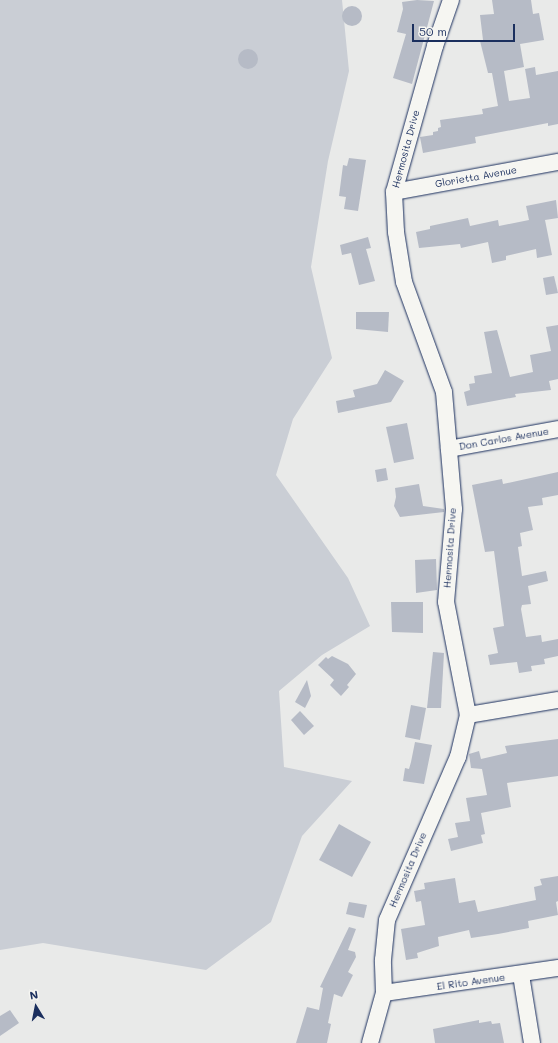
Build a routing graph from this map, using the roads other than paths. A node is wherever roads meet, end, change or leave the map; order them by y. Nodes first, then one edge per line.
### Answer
1 (451, 0) edge
2 (558, 162) edge
3 (394, 192) junction
4 (558, 429) edge
5 (449, 449) junction
6 (558, 700) edge
7 (468, 715) junction
8 (558, 968) edge
9 (521, 975) junction
10 (384, 993) junction
11 (370, 1043) edge
12 (532, 1043) edge

1 - 3 street, Hermosita Drive
2 - 3 street, Glorietta Avenue
3 - 5 street, Hermosita Drive
4 - 5 street, Don Carlos Avenue
5 - 7 street, Hermosita Drive
6 - 7 street
7 - 10 street, Hermosita Drive
8 - 9 street, El Rito Avenue
9 - 10 street, El Rito Avenue
9 - 12 street
10 - 11 street, Hermosita Drive

